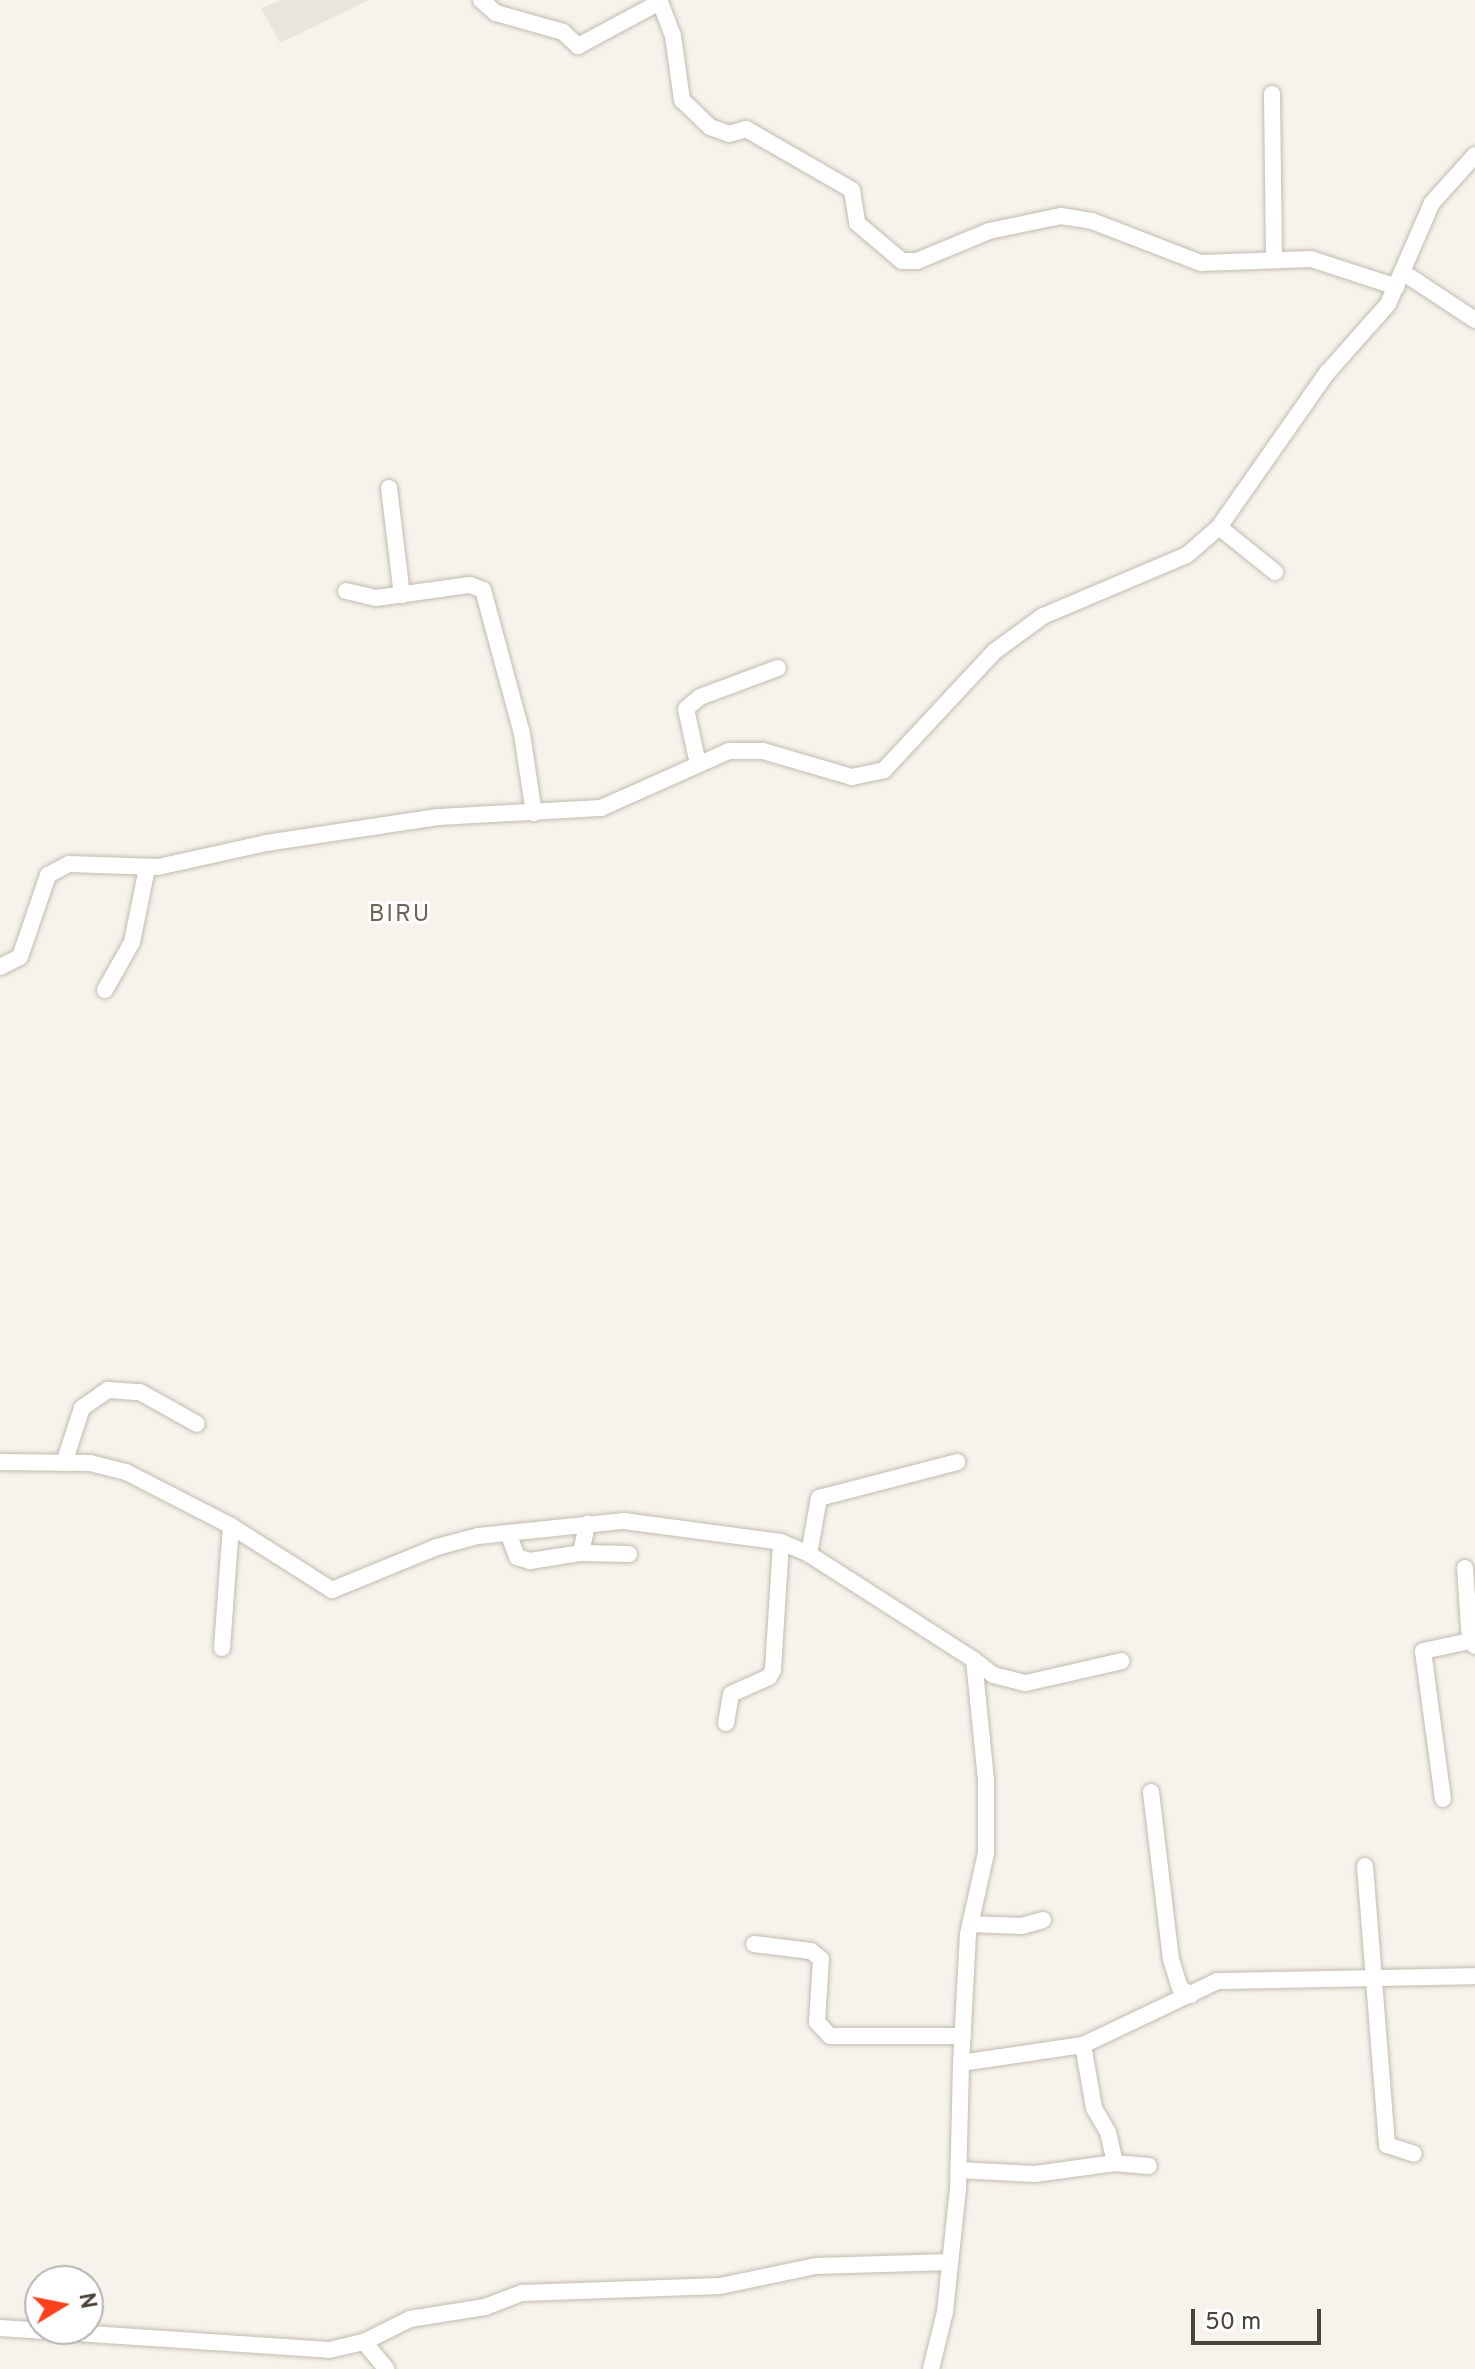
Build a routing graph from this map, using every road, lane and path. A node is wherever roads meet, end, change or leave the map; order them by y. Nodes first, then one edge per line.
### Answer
1 (481, 0) edge
2 (1272, 94) dead end
3 (1473, 161) edge
4 (1274, 260) junction
5 (1401, 280) junction
6 (1475, 320) edge
7 (389, 488) dead end
8 (1219, 527) junction
9 (1275, 572) dead end
10 (346, 591) dead end
11 (402, 595) junction
12 (778, 668) dead end
13 (698, 764) junction
14 (534, 813) junction
15 (147, 868) junction
16 (0, 967) edge
17 (105, 990) dead end
18 (197, 1424) dead end
19 (0, 1462) edge
20 (957, 1462) dead end
21 (64, 1463) junction
22 (587, 1524) junction
23 (231, 1526) junction
24 (508, 1533) junction
25 (781, 1542) junction
26 (581, 1553) junction
27 (629, 1554) dead end
28 (809, 1554) junction
29 (1465, 1568) dead end
30 (1472, 1643) edge
31 (222, 1648) dead end
32 (974, 1660) junction
33 (1122, 1661) dead end
34 (726, 1723) dead end
35 (1151, 1792) dead end
36 (1443, 1799) dead end
37 (1365, 1866) dead end
38 (1043, 1920) dead end
39 (970, 1924) junction
40 (754, 1944) dead end
41 (1475, 1976) edge
42 (1374, 1978) junction
43 (1191, 1995) junction
44 (963, 2036) junction
45 (1083, 2045) junction
46 (961, 2063) junction
47 (1414, 2154) dead end
48 (1115, 2163) junction
49 (1149, 2166) dead end
50 (958, 2170) junction
51 (950, 2262) junction
52 (0, 2328) edge
53 (364, 2342) junction
54 (387, 2369) edge
55 (931, 2369) edge

1 - 4 street
2 - 4 street
3 - 5 street
4 - 5 street
5 - 6 street
5 - 8 street
7 - 11 street
8 - 9 street
8 - 13 street
10 - 11 street
11 - 14 street
12 - 13 street
13 - 14 street
14 - 15 street
15 - 16 street
15 - 17 street
18 - 21 street
19 - 21 street
20 - 28 street
21 - 23 street
22 - 24 street
22 - 25 street
22 - 26 street
23 - 24 street
23 - 31 street
24 - 26 street
25 - 28 street
25 - 34 street
26 - 27 street
28 - 32 street
29 - 30 street
30 - 36 street
32 - 33 street
32 - 39 street
35 - 43 street
37 - 42 street
38 - 39 street
39 - 44 street
40 - 44 street
41 - 42 street
42 - 43 street
42 - 47 street
43 - 45 street
44 - 46 street
45 - 46 street
45 - 48 street
46 - 50 street
48 - 49 street
48 - 50 street
50 - 51 street
51 - 53 street
51 - 55 street
52 - 53 street
53 - 54 street

